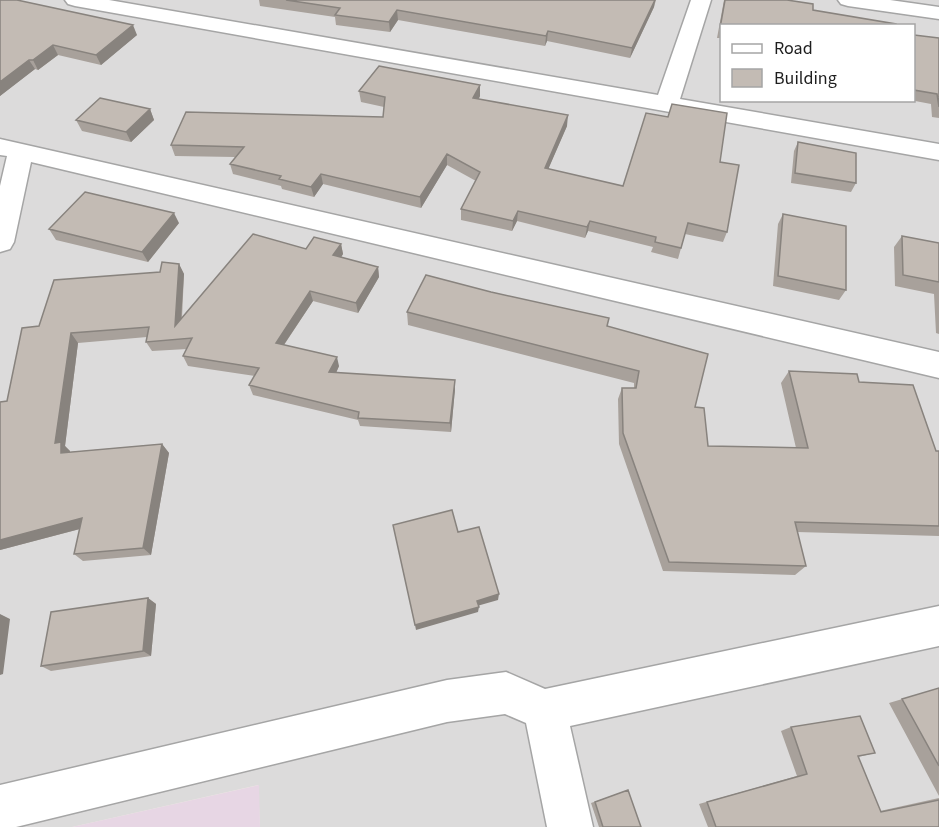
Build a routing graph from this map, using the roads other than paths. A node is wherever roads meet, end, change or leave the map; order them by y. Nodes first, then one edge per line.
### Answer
1 (75, 0) edge
2 (701, 0) edge
3 (848, 0) edge
4 (930, 8) edge
5 (667, 104) junction
6 (11, 149) edge
7 (939, 152) edge
8 (0, 242) edge
9 (939, 365) edge
10 (939, 626) edge
11 (544, 710) junction
12 (0, 808) edge
13 (570, 827) edge

1 - 5 street
2 - 5 street
3 - 4 street
5 - 7 street
6 - 8 street
6 - 9 street
10 - 11 street
11 - 12 street
11 - 13 street

